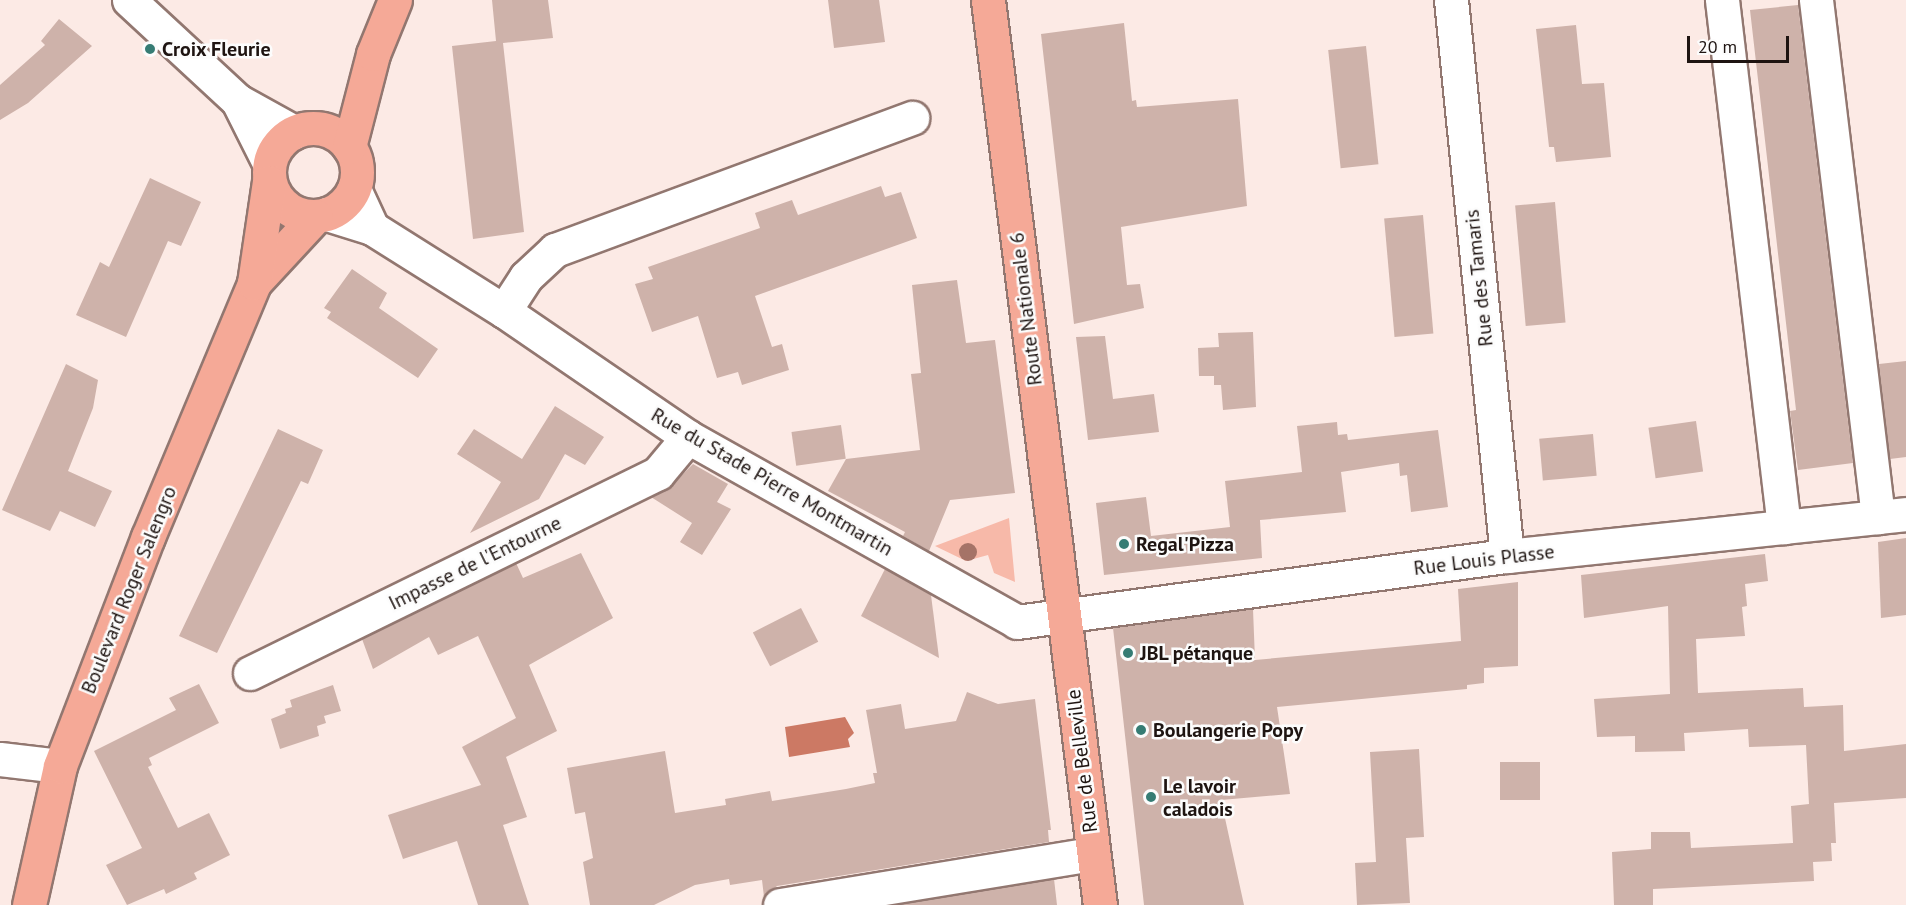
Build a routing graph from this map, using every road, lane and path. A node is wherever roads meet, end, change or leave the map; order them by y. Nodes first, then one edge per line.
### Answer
1 (129, 0) edge
2 (395, 0) edge
3 (988, 0) edge
4 (1451, 0) edge
5 (1722, 0) edge
6 (1816, 0) edge
7 (373, 54) junction
8 (238, 101) junction
9 (912, 118) dead end
10 (307, 130) junction
11 (349, 147) junction
12 (269, 172) junction
13 (354, 189) junction
14 (322, 215) junction
15 (372, 228) junction
16 (254, 283) junction
17 (504, 310) junction
18 (688, 437) junction
19 (1892, 516) edge
20 (1784, 527) junction
21 (1507, 556) junction
22 (1064, 617) junction
23 (250, 673) dead end
24 (0, 759) edge
25 (60, 766) junction
26 (1093, 854) junction
27 (29, 905) edge
28 (780, 905) edge
29 (1100, 905) edge

1 - 8 street
2 - 7 main road
3 - 22 main road, Route Nationale 6
4 - 21 street, Rue des Tamaris
5 - 20 street
6 - 19 street
7 - 10 main road
7 - 11 main road
8 - 10 street
8 - 12 street
9 - 17 street
10 - 11 main road
10 - 12 main road
11 - 13 main road
12 - 14 main road
12 - 16 main road, Boulevard Roger Salengro
13 - 14 main road
13 - 15 street
14 - 15 street, Rue du Stade Pierre Montmartin
14 - 16 main road, Boulevard Roger Salengro
15 - 17 street, Rue du Stade Pierre Montmartin
16 - 25 main road, Boulevard Roger Salengro
17 - 18 street, Rue du Stade Pierre Montmartin
18 - 22 street, Rue du Stade Pierre Montmartin
18 - 23 street, Impasse de l'Entourne
19 - 20 street, Rue Louis Plasse
20 - 21 street, Rue Louis Plasse
21 - 22 street, Rue Louis Plasse
22 - 26 main road, Rue de Belleville
24 - 25 street
25 - 27 main road, Boulevard Roger Salengro
26 - 28 street
26 - 29 main road, Rue de Belleville

